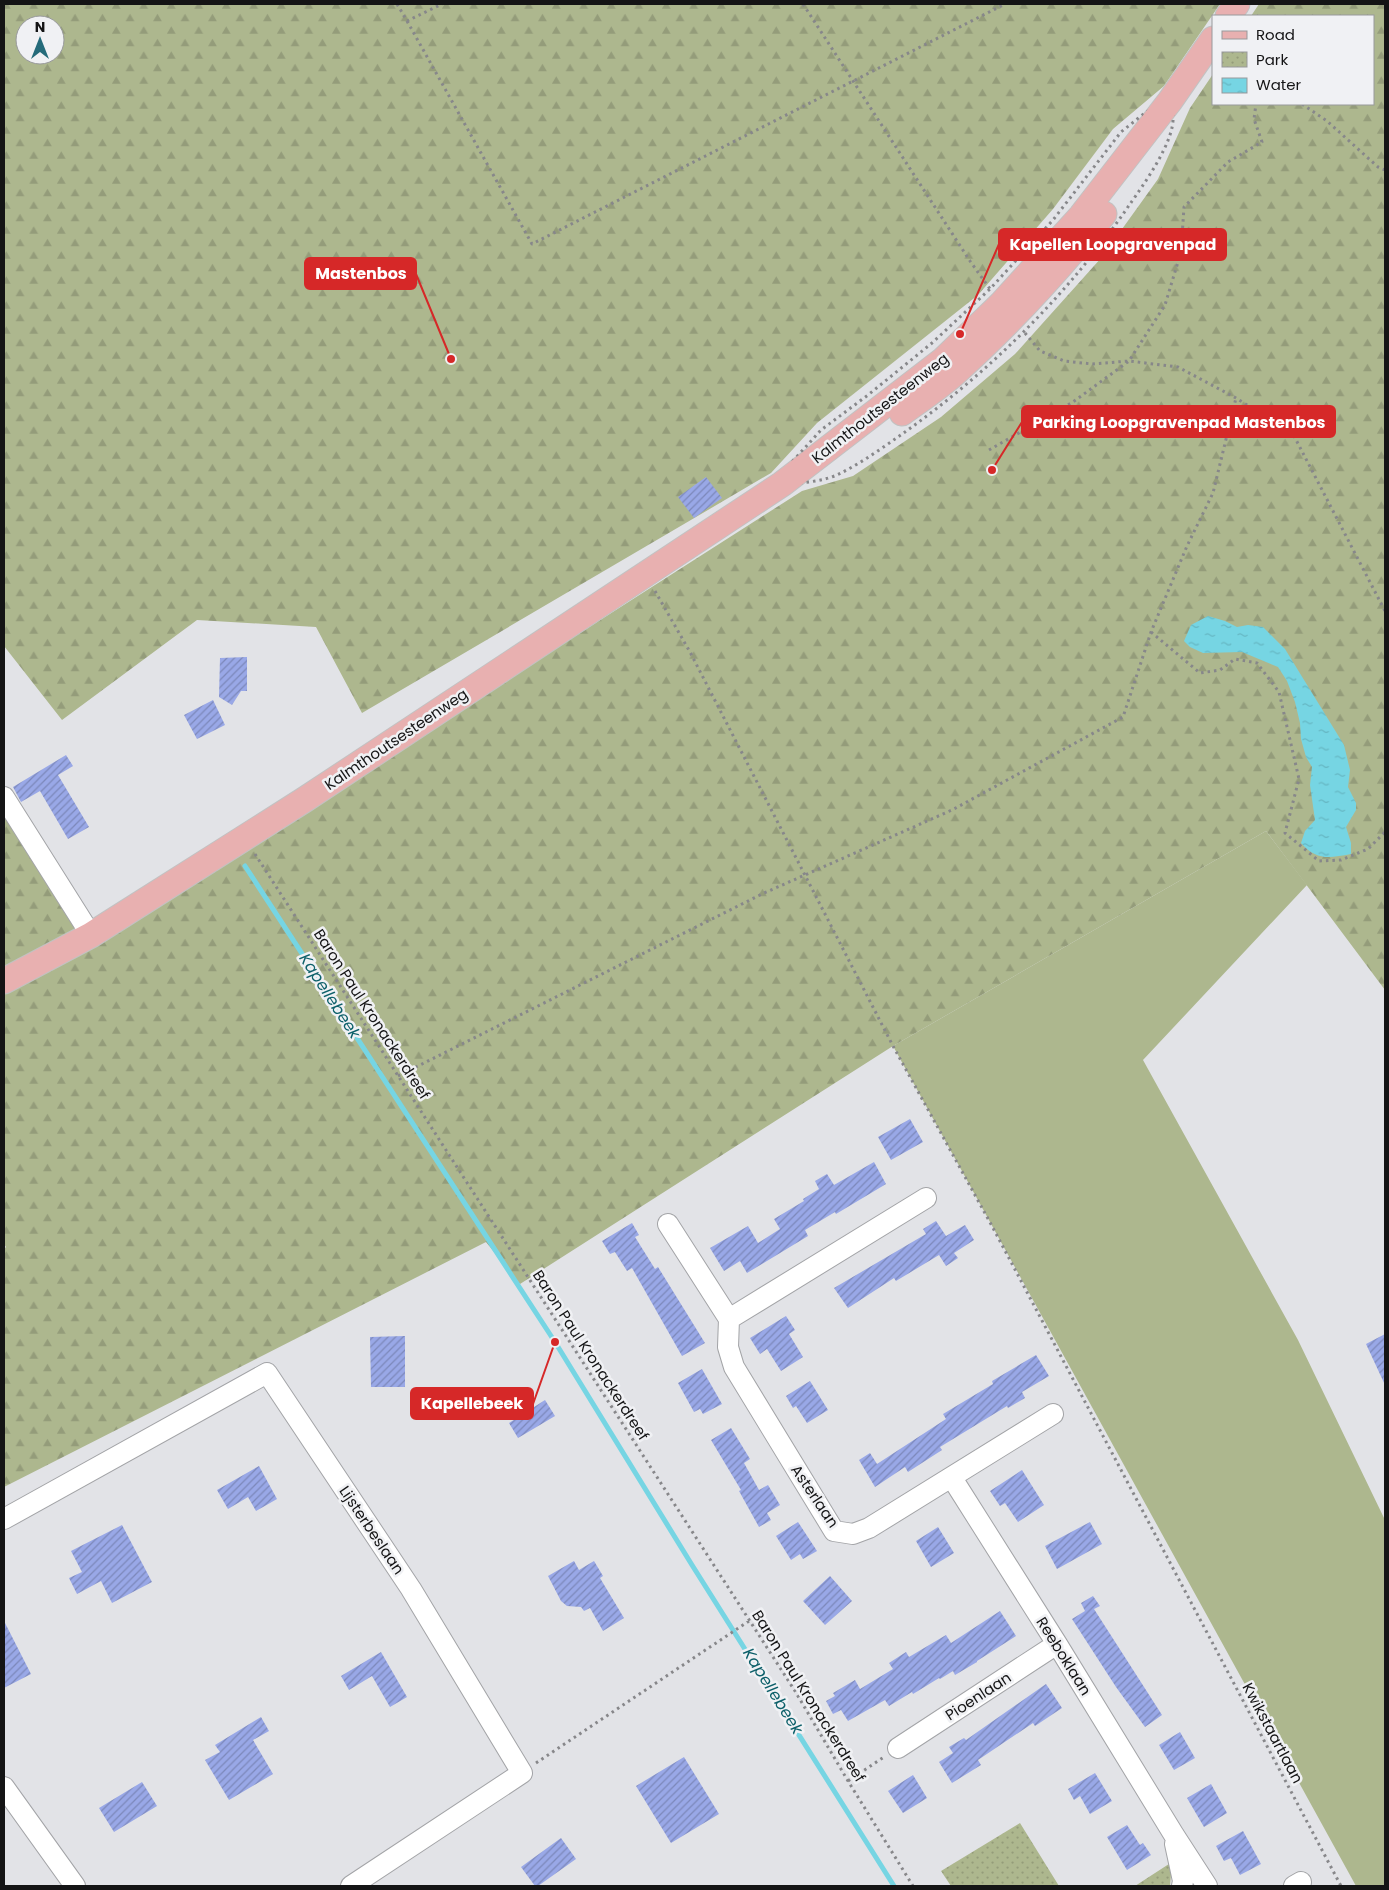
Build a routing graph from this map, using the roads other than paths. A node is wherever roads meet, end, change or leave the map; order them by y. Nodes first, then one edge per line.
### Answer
1 (1236, 4) edge
2 (1229, 15) edge
3 (1212, 40) edge
4 (4, 797) edge
5 (91, 935) junction
6 (4, 981) edge
7 (926, 1198) dead end
8 (668, 1224) dead end
9 (729, 1319) junction
10 (1053, 1414) dead end
11 (952, 1478) junction
12 (4, 1519) edge
13 (1057, 1644) junction
14 (898, 1748) road end
15 (4, 1787) edge
16 (1174, 1835) junction
17 (75, 1886) edge
18 (351, 1886) edge
19 (1182, 1886) edge
20 (1207, 1886) edge

1 - 2 main road
3 - 5 main road, Kalmthoutsesteenweg
4 - 5 street
5 - 6 main road, Kalmthoutsesteenweg
7 - 9 street
8 - 9 street
9 - 11 street, Asterlaan
10 - 11 street, Asterlaan
11 - 13 street, Reeboklaan
12 - 18 street, Lijsterbeslaan
13 - 14 street, Pioenlaan
13 - 16 street, Reeboklaan
15 - 17 street
16 - 19 street, Reeboklaan
16 - 20 street, Reeboklaan

